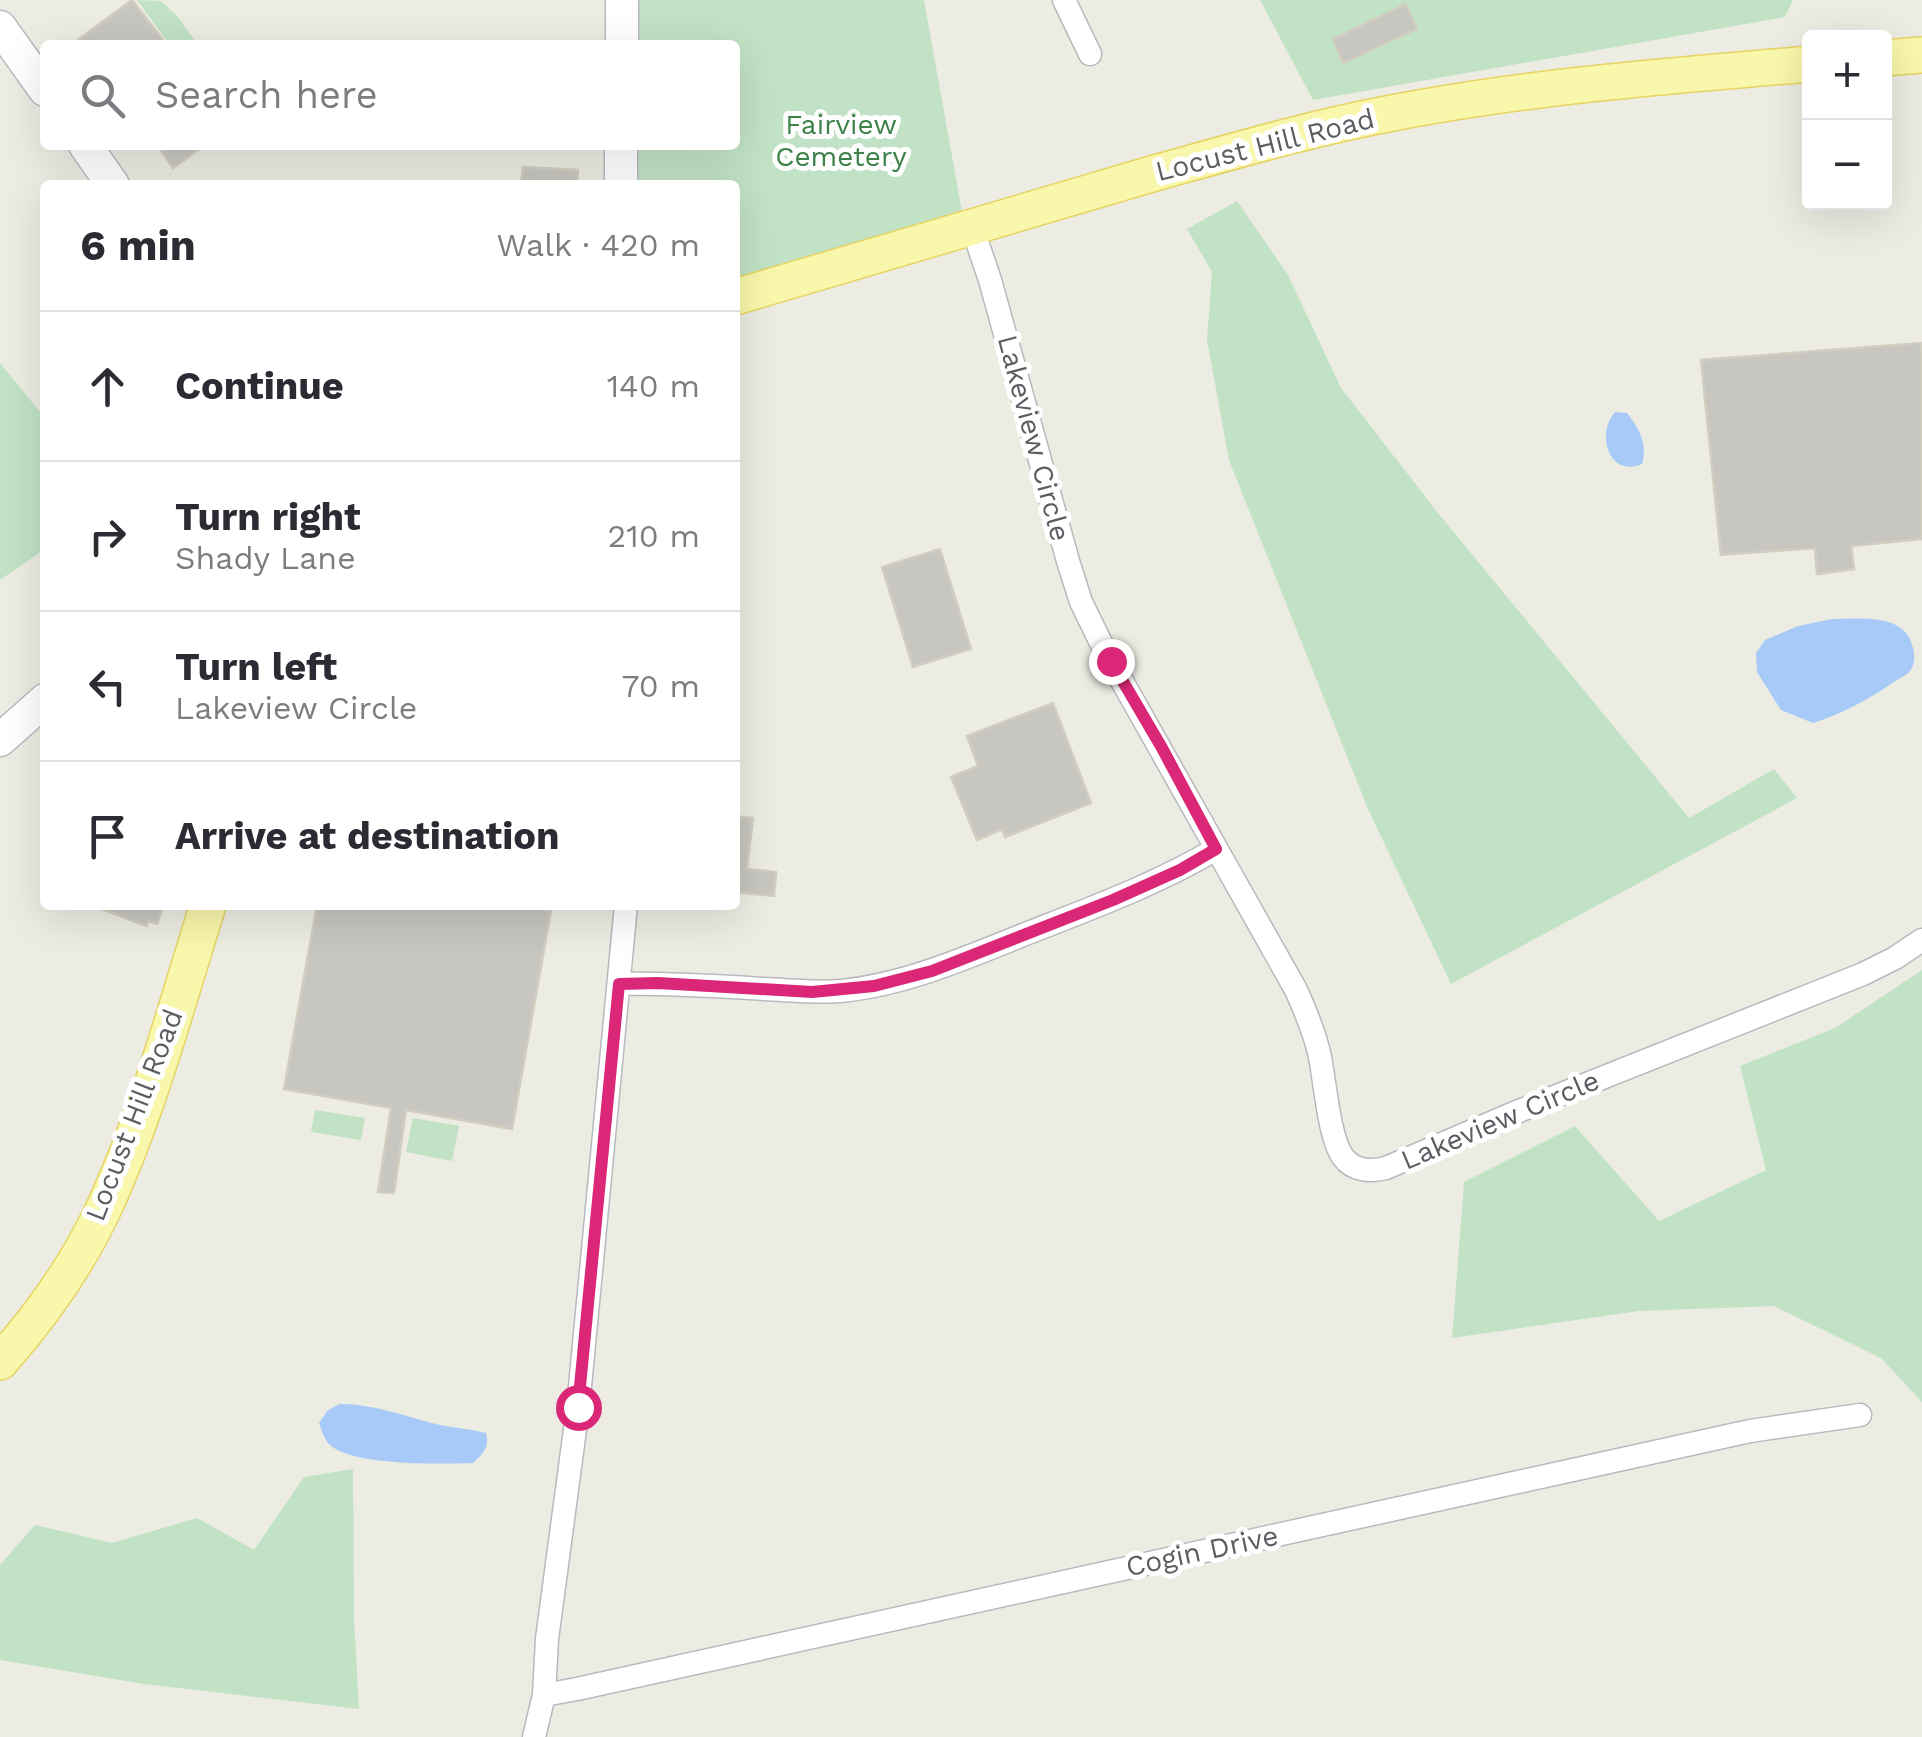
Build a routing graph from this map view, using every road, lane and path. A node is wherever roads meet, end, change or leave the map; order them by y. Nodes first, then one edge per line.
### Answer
1 (622, 0) edge
2 (1064, 0) edge
3 (0, 28) edge
4 (622, 40) edge
5 (1090, 54) dead end
6 (1922, 55) edge
7 (1892, 57) edge
8 (1802, 65) edge
9 (40, 83) edge
10 (89, 150) edge
11 (622, 150) edge
12 (110, 180) edge
13 (621, 180) edge
14 (972, 227) junction
15 (740, 296) edge
16 (40, 704) edge
17 (0, 740) edge
18 (1216, 849) junction
19 (206, 910) edge
20 (626, 910) edge
21 (1922, 940) edge
22 (619, 984) junction
23 (0, 1362) edge
24 (1860, 1416) dead end
25 (544, 1695) junction
26 (534, 1737) edge

1 - 4 street
2 - 5 street
3 - 9 street
6 - 7 main road
8 - 14 main road, Locust Hill Road
10 - 12 street
11 - 13 street
14 - 15 main road, Locust Hill Road
14 - 18 street, Lakeview Circle
16 - 17 street
18 - 21 street, Lakeview Circle
18 - 22 street
19 - 23 main road, Locust Hill Road
20 - 22 street
22 - 25 street
24 - 25 street, Cogin Drive
25 - 26 street

